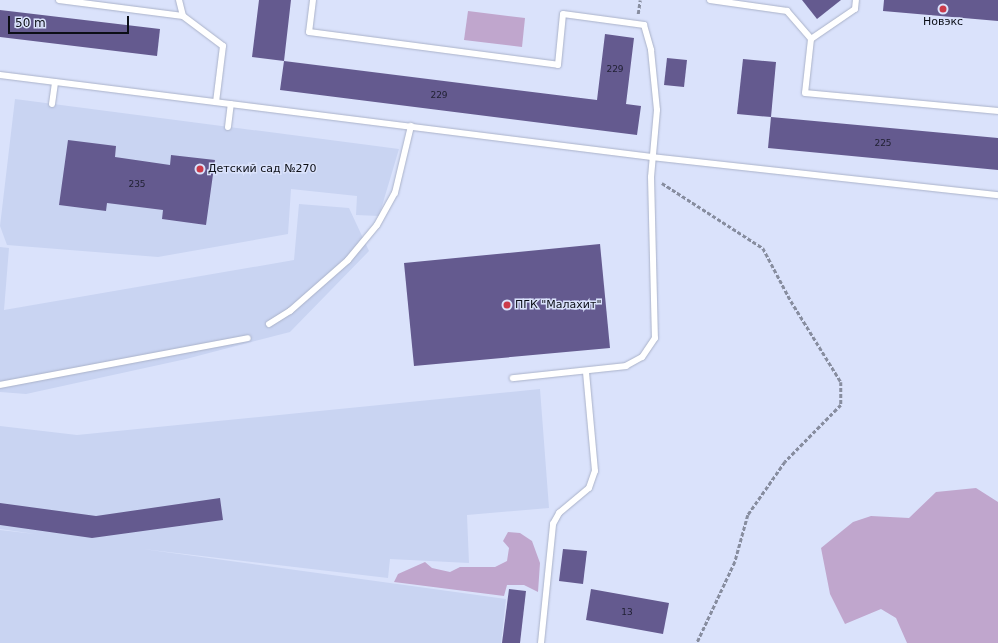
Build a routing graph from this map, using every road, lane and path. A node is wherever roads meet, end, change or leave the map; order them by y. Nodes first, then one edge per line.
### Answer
1 (59, 0) edge
2 (179, 0) edge
3 (313, 0) edge
4 (710, 0) edge
5 (856, 0) edge
6 (183, 16) junction
7 (811, 39) junction
8 (0, 75) edge
9 (55, 82) junction
10 (216, 102) junction
11 (52, 104) dead end
12 (231, 104) junction
13 (998, 111) edge
14 (411, 126) junction
15 (228, 127) dead end
16 (652, 157) junction
17 (651, 177) junction
18 (998, 196) edge
19 (269, 324) dead end
20 (248, 338) dead end
21 (586, 372) junction
22 (513, 378) dead end
23 (0, 385) edge
24 (541, 643) edge
25 (697, 643) edge

1 - 6 lane
2 - 6 lane
3 - 16 lane
4 - 7 lane
5 - 7 lane
6 - 10 lane
7 - 13 lane
8 - 9 lane
9 - 10 lane
9 - 11 lane
10 - 12 lane
12 - 14 lane
12 - 15 lane
14 - 16 lane
14 - 19 lane
16 - 17 lane
16 - 18 lane
17 - 21 lane
17 - 25 path
20 - 23 lane
21 - 22 lane
21 - 24 lane

